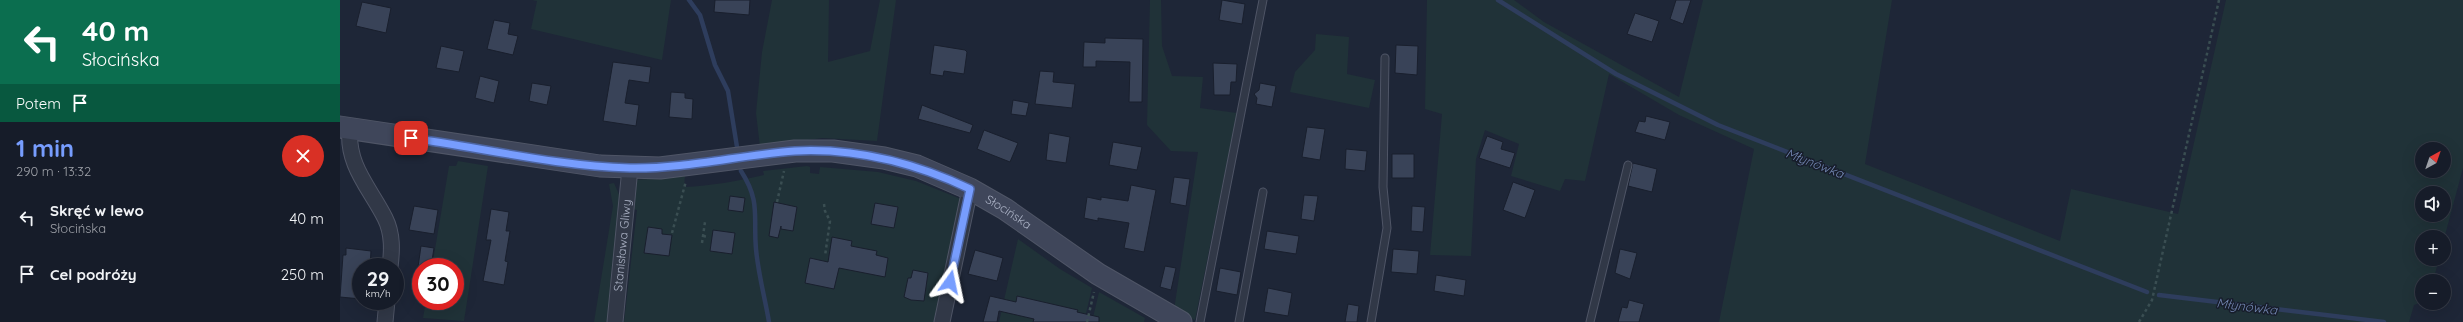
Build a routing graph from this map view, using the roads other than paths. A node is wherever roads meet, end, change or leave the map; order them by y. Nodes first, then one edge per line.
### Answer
1 (1262, 0) edge
2 (1385, 58) dead end
3 (345, 127) edge
4 (1628, 165) dead end
5 (630, 168) junction
6 (970, 189) junction
7 (1262, 192) dead end
8 (391, 258) edge
9 (386, 310) edge
10 (385, 322) edge
11 (615, 322) edge
12 (942, 322) edge
13 (1182, 322) edge
14 (1200, 322) edge
15 (1239, 322) edge
16 (1372, 322) edge
17 (1590, 322) edge

1 - 14 lane
2 - 16 lane
3 - 5 street, Słocińska
3 - 8 street
4 - 17 lane
5 - 6 street, Słocińska
5 - 11 street, Stanisława Gliwy
6 - 12 street
6 - 13 street, Słocińska
7 - 15 lane
9 - 10 street

